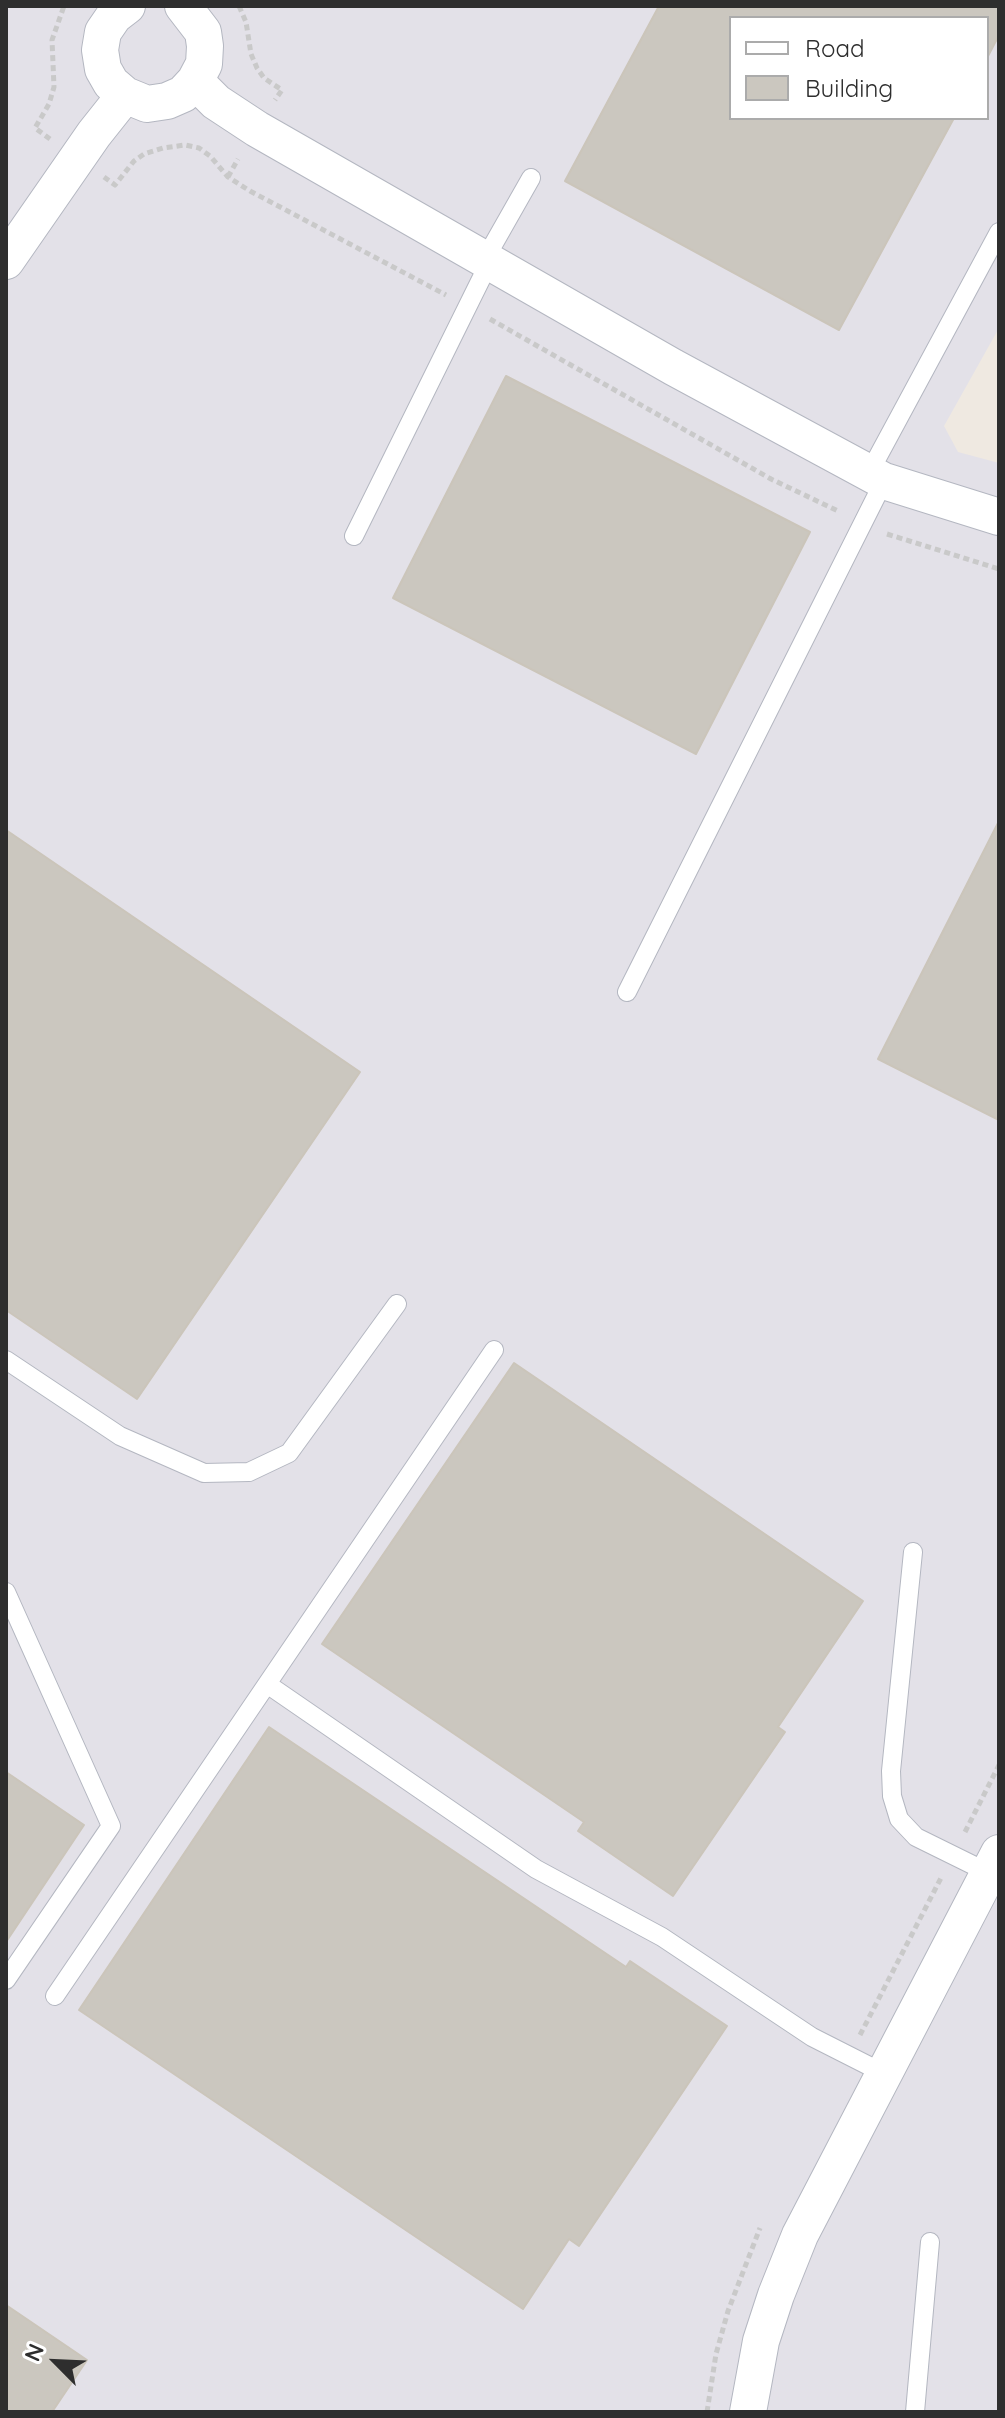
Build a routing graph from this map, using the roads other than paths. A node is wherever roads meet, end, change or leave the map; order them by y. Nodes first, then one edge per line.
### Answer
1 (127, 6) edge
2 (183, 6) edge
3 (195, 81) junction
4 (125, 95) junction
5 (531, 178) dead end
6 (999, 232) edge
7 (488, 260) junction
8 (6, 261) edge
9 (876, 477) junction
10 (999, 517) edge
11 (354, 536) dead end
12 (627, 992) dead end
13 (397, 1304) dead end
14 (494, 1350) dead end
15 (6, 1360) edge
16 (913, 1552) dead end
17 (6, 1592) edge
18 (267, 1684) junction
19 (994, 1863) edge
20 (6, 1980) edge
21 (55, 1996) dead end
22 (885, 2074) junction
23 (930, 2242) dead end
24 (748, 2412) edge
25 (915, 2412) edge

1 - 4 street
2 - 3 street
3 - 4 street
3 - 7 street
4 - 8 street
5 - 7 lane
6 - 9 lane
7 - 9 street
7 - 11 lane
9 - 10 street
9 - 12 lane
13 - 15 lane
14 - 18 lane
16 - 19 lane
17 - 20 lane
18 - 21 lane
18 - 22 lane
19 - 22 street
22 - 24 street
23 - 25 lane

